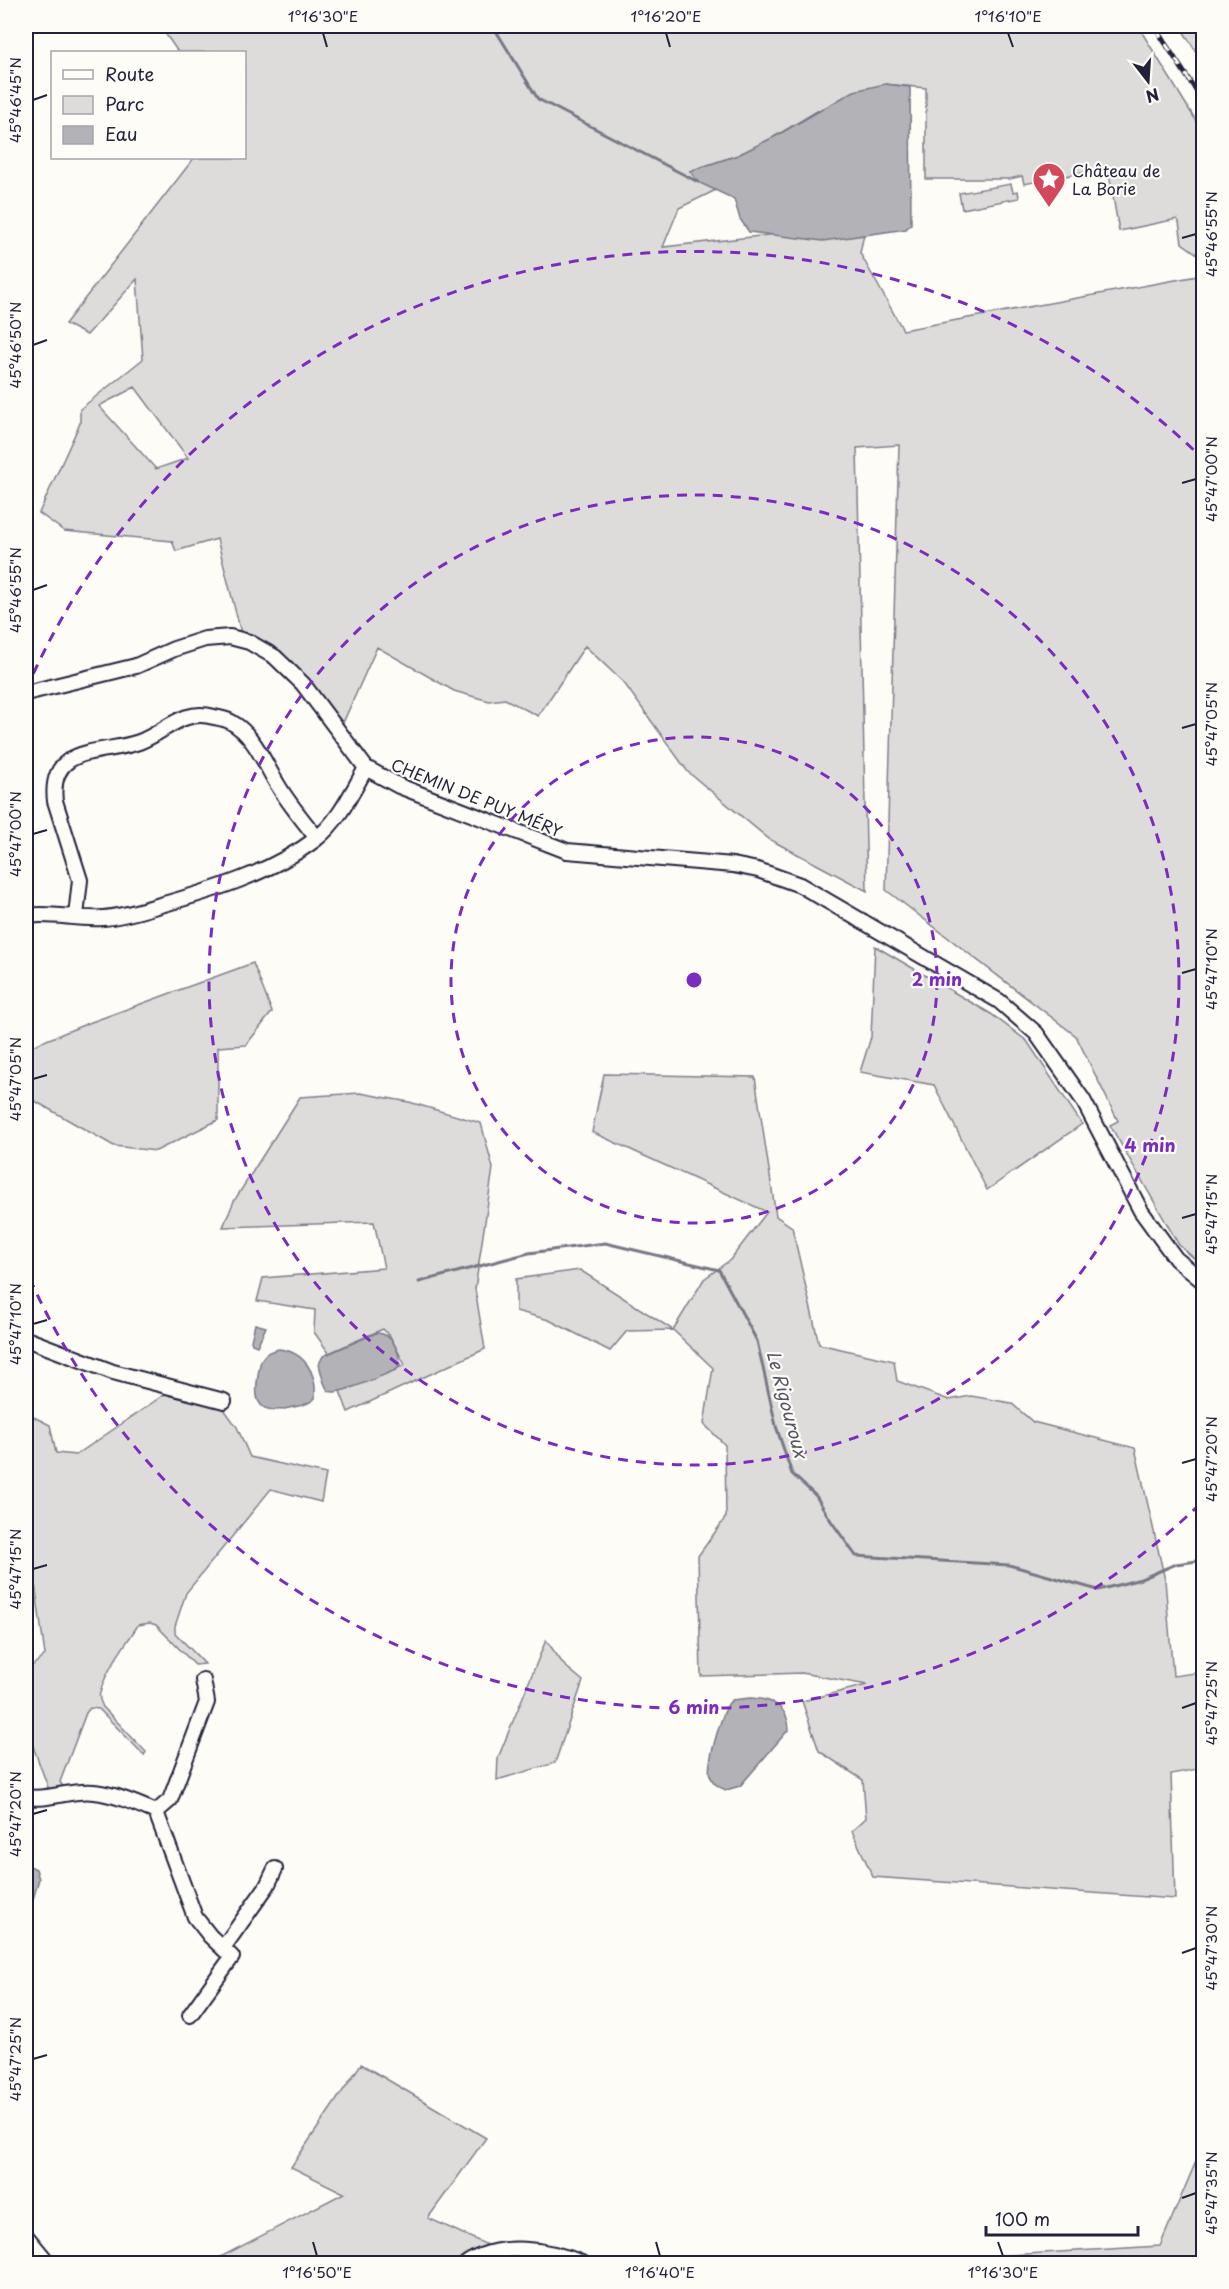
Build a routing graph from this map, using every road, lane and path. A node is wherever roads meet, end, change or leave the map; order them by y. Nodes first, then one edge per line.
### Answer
1 (26, 693) edge
2 (366, 768) junction
3 (317, 838) junction
4 (26, 916) edge
5 (76, 916) junction
6 (1203, 1282) edge
7 (26, 1339) edge
8 (224, 1401) dead end
9 (203, 1680) dead end
10 (26, 1797) edge
11 (156, 1812) junction
12 (275, 1869) dead end
13 (222, 1948) junction
14 (190, 2015) dead end
15 (26, 2236) edge
16 (49, 2264) edge
17 (466, 2264) edge
18 (584, 2264) edge

1 - 2 street, CHEMIN DE PUY MÉRY
2 - 3 street
2 - 6 street, CHEMIN DE PUY MÉRY
3 - 5 street
3 - 5 street
4 - 5 street
7 - 8 street
9 - 11 street
10 - 11 street
11 - 13 street
12 - 13 street
13 - 14 street
15 - 16 street
17 - 18 street

